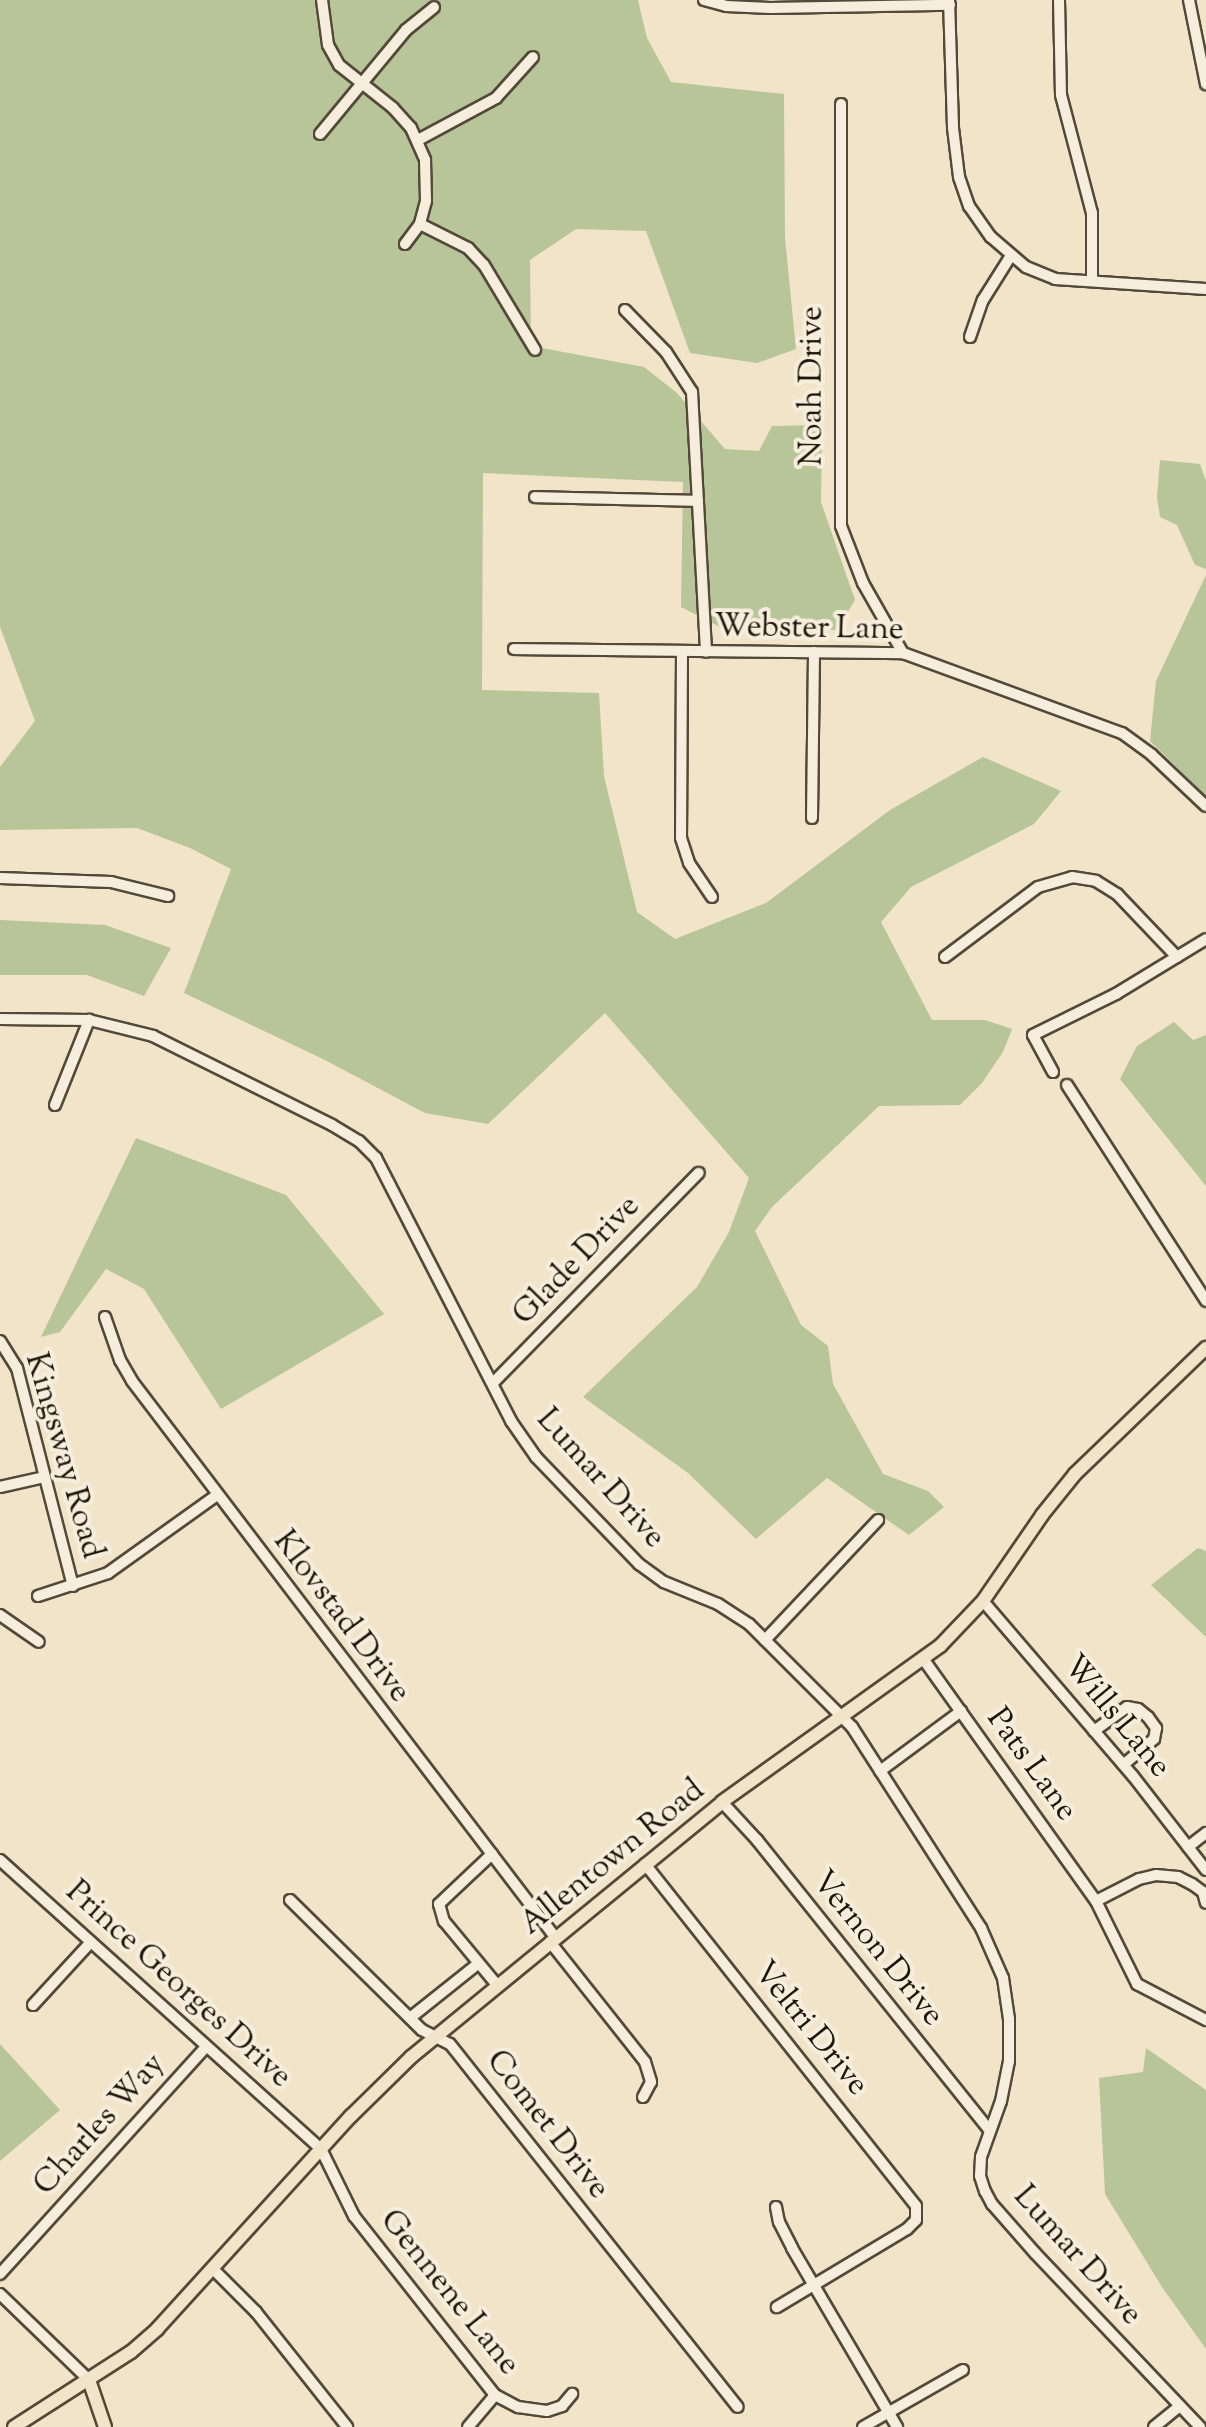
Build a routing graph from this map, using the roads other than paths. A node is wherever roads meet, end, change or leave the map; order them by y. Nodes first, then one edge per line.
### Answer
1 (322, 0) edge
2 (704, 0) edge
3 (1059, 0) edge
4 (1189, 0) edge
5 (950, 3) edge
6 (771, 4) edge
7 (434, 7) dead end
8 (533, 57) dead end
9 (1206, 84) edge
10 (361, 85) junction
11 (841, 104) dead end
12 (320, 134) dead end
13 (418, 140) junction
14 (420, 224) junction
15 (405, 244) dead end
16 (1010, 257) junction
17 (1092, 281) junction
18 (1206, 289) edge
19 (625, 310) dead end
20 (970, 337) dead end
21 (535, 350) dead end
22 (535, 497) dead end
23 (698, 501) junction
24 (514, 649) dead end
25 (682, 652) junction
26 (706, 652) junction
27 (814, 652) junction
28 (903, 653) junction
29 (1206, 806) edge
30 (812, 818) dead end
31 (0, 878) edge
32 (168, 896) dead end
33 (712, 897) dead end
34 (1206, 939) edge
35 (945, 957) dead end
36 (1177, 957) junction
37 (0, 1019) edge
38 (89, 1020) junction
39 (1053, 1072) dead end
40 (1067, 1085) dead end
41 (55, 1105) dead end
42 (699, 1173) dead end
43 (1206, 1301) edge
44 (105, 1317) dead end
45 (0, 1341) edge
46 (1206, 1348) edge
47 (493, 1383) junction
48 (44, 1477) junction
49 (0, 1487) edge
50 (217, 1495) junction
51 (878, 1520) dead end
52 (73, 1586) junction
53 (38, 1596) dead end
54 (983, 1601) junction
55 (0, 1615) edge
56 (765, 1640) junction
57 (39, 1642) dead end
58 (924, 1660) junction
59 (961, 1711) junction
60 (842, 1716) junction
61 (1094, 1731) junction
62 (1123, 1765) junction
63 (880, 1771) junction
64 (722, 1802) junction
65 (1206, 1833) edge
66 (1188, 1847) junction
67 (492, 1854) junction
68 (0, 1860) edge
69 (645, 1864) junction
70 (1206, 1870) edge
71 (290, 1900) dead end
72 (1096, 1901) junction
73 (1206, 1903) edge
74 (552, 1939) junction
75 (90, 1943) junction
76 (479, 1963) junction
77 (497, 1985) junction
78 (33, 2005) dead end
79 (410, 2018) junction
80 (1206, 2020) edge
81 (435, 2037) junction
82 (206, 2047) junction
83 (643, 2097) dead end
84 (989, 2130) junction
85 (321, 2149) junction
86 (776, 2207) dead end
87 (213, 2269) junction
88 (0, 2274) edge
89 (813, 2284) junction
90 (0, 2294) edge
91 (777, 2307) dead end
92 (963, 2370) dead end
93 (89, 2380) junction
94 (572, 2394) dead end
95 (495, 2395) junction
96 (1180, 2406) junction
97 (738, 2407) dead end
98 (888, 2412) junction
99 (14, 2427) edge
100 (105, 2427) edge
101 (347, 2427) edge
102 (468, 2427) edge
103 (863, 2427) edge
104 (897, 2427) edge
105 (1154, 2427) edge
106 (1200, 2427) edge

1 - 10 street
2 - 6 street
3 - 17 street
4 - 9 street
5 - 6 street
5 - 16 street
7 - 10 street
8 - 13 street
10 - 12 street
10 - 13 street
11 - 28 street, Noah Drive
13 - 14 street
14 - 15 street
14 - 21 street
16 - 17 street
16 - 20 street
17 - 18 street
19 - 23 street
22 - 23 street
23 - 26 street
24 - 25 street, Webster Lane
25 - 26 street, Webster Lane
25 - 33 street
26 - 27 street, Webster Lane
27 - 28 street, Webster Lane
27 - 30 street
28 - 29 street, Webster Lane
31 - 32 street
34 - 36 street
35 - 36 street
36 - 39 street
37 - 38 street, Lumar Drive
38 - 41 street
38 - 47 street, Lumar Drive
40 - 43 street
42 - 47 street, Glade Drive
44 - 50 street, Klovstad Drive
45 - 48 street, Kingsway Road
46 - 54 main road, Allentown Road
47 - 56 street, Lumar Drive
48 - 49 street
48 - 52 street, Kingsway Road
50 - 52 street
50 - 67 street, Klovstad Drive
51 - 56 street
52 - 53 street
54 - 58 main road, Allentown Road
54 - 61 street, Wills Lane
55 - 57 street
56 - 60 street, Lumar Drive
58 - 59 street, Pats Lane
58 - 60 main road, Allentown Road
59 - 63 street
59 - 72 street, Pats Lane
60 - 63 street, Lumar Drive
60 - 64 main road, Allentown Road
61 - 62 street, Wills Lane
61 - 62 street
62 - 66 street, Wills Lane
63 - 84 street, Lumar Drive
64 - 69 main road, Allentown Road
64 - 84 street, Vernon Drive
65 - 66 street
66 - 70 street, Wills Lane
67 - 74 street, Klovstad Drive
67 - 76 street
68 - 75 street, Prince Georges Drive
69 - 74 main road, Allentown Road
69 - 89 street, Veltri Drive
71 - 79 street, Comet Drive
72 - 73 street
72 - 80 street, Pats Lane
74 - 77 main road, Allentown Road
74 - 83 street, Klovstad Drive
75 - 78 street
75 - 82 street, Prince Georges Drive
76 - 77 street
76 - 79 street
77 - 81 main road, Allentown Road
79 - 81 street, Comet Drive
81 - 85 main road, Allentown Road
81 - 97 street, Comet Drive
82 - 85 street, Prince Georges Drive
82 - 88 street, Charles Way
84 - 96 street, Lumar Drive
85 - 87 main road, Allentown Road
85 - 95 street, Gennene Lane
86 - 89 street
87 - 93 main road, Allentown Road
87 - 101 street
89 - 91 street
89 - 98 street
90 - 93 street
92 - 98 street
93 - 99 main road, Allentown Road
93 - 100 main road
94 - 95 street, Gennene Lane
95 - 102 street
96 - 105 street
96 - 106 street, Lumar Drive
98 - 103 street
98 - 104 street

